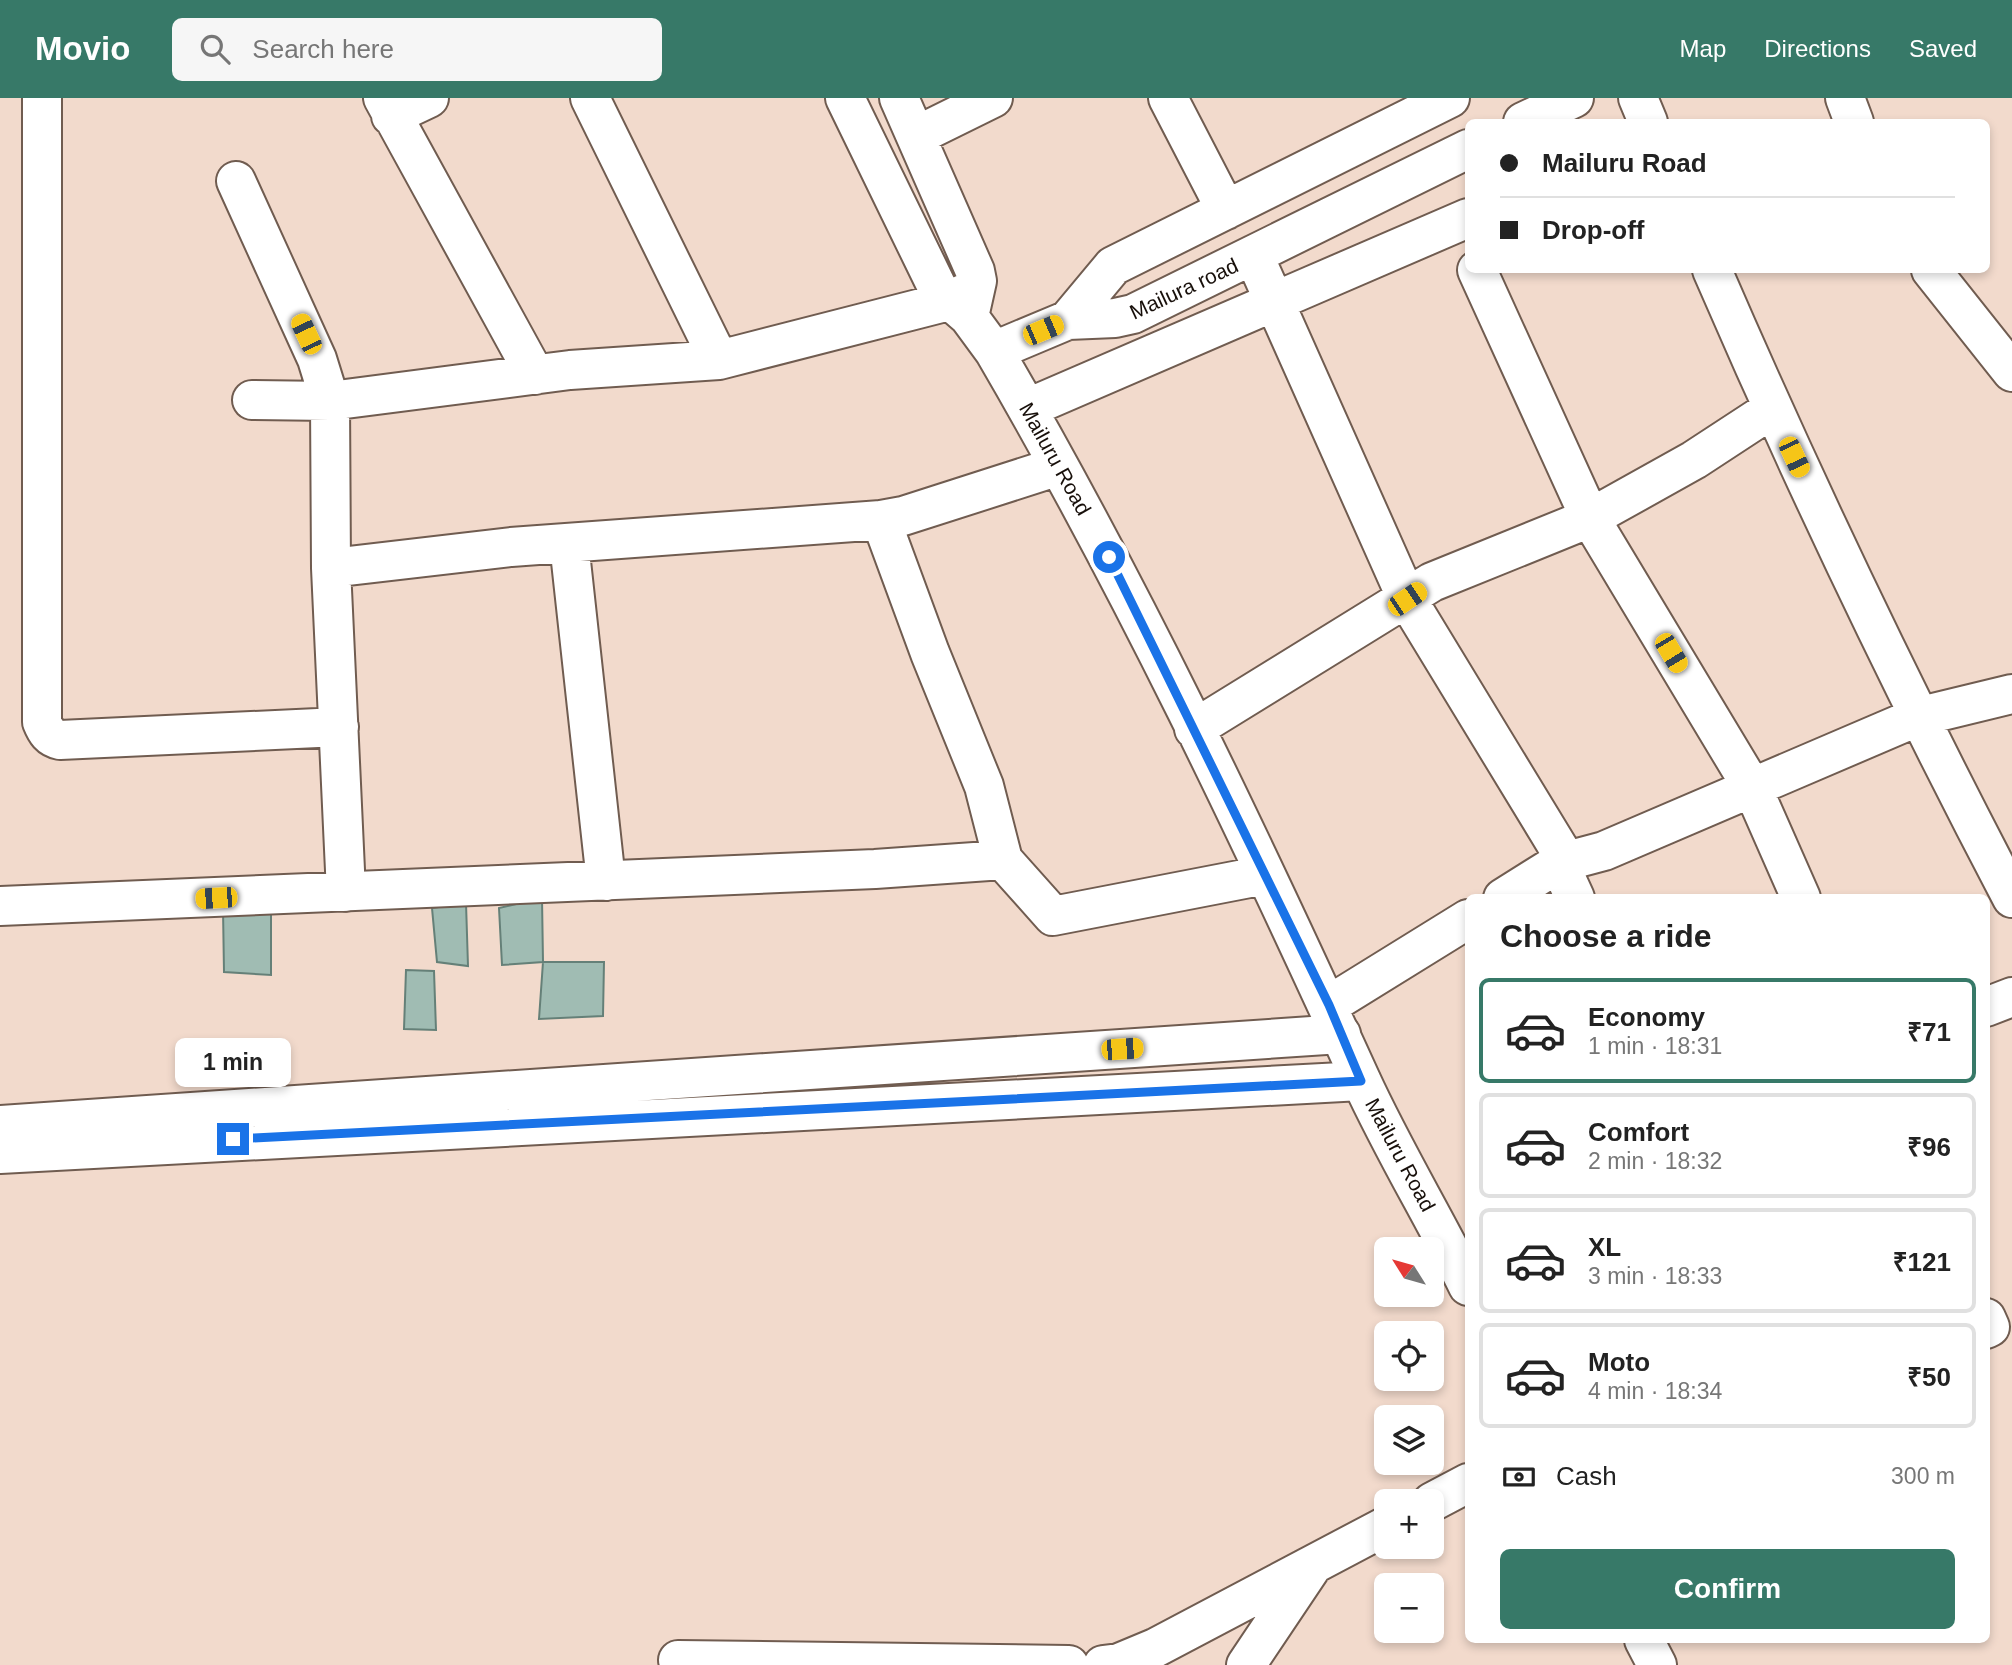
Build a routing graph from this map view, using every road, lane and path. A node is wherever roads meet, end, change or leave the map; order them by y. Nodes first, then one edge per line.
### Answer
1 (42, 98) edge
2 (429, 98) edge
3 (590, 98) edge
4 (845, 98) edge
5 (899, 98) edge
6 (993, 98) edge
7 (1168, 98) edge
8 (1450, 98) edge
9 (1574, 98) edge
10 (1638, 98) edge
11 (1845, 98) edge
12 (387, 107) edge
13 (1400, 109) edge
14 (1529, 119) edge
15 (1647, 119) edge
16 (1853, 119) edge
17 (916, 136) junction
18 (1465, 150) edge
19 (1429, 168) junction
20 (236, 181) dead end
21 (1226, 210) junction
22 (1464, 230) edge
23 (1254, 256) junction
24 (1478, 273) edge
25 (1713, 273) edge
26 (1933, 273) edge
27 (1277, 301) junction
28 (964, 302) junction
29 (1068, 320) junction
30 (994, 351) junction
31 (719, 360) junction
32 (2012, 372) edge
33 (535, 375) junction
34 (253, 400) dead end
35 (330, 401) junction
36 (1028, 408) junction
37 (1772, 410) junction
38 (1059, 466) junction
39 (1590, 518) junction
40 (881, 520) junction
41 (569, 543) junction
42 (331, 568) junction
43 (1407, 599) junction
44 (2012, 694) edge
45 (1917, 716) junction
46 (339, 727) junction
47 (1194, 729) junction
48 (1753, 789) junction
49 (1003, 860) junction
50 (1559, 863) junction
51 (1265, 875) junction
52 (606, 881) junction
53 (346, 892) junction
54 (1509, 894) edge
55 (1573, 894) edge
56 (1799, 894) edge
57 (2012, 898) edge
58 (0, 906) edge
59 (1465, 921) edge
60 (2012, 997) edge
61 (1990, 1005) edge
62 (1335, 1020) junction
63 (1361, 1081) junction
64 (0, 1125) edge
65 (0, 1154) edge
66 (1465, 1279) edge
67 (1465, 1485) edge
68 (1444, 1496) edge
69 (1374, 1532) edge
70 (1314, 1564) junction
71 (1646, 1643) edge
72 (678, 1660) dead end
73 (1069, 1665) edge
74 (1103, 1665) edge
75 (1246, 1665) edge
76 (1657, 1665) edge

1 - 46 street
2 - 12 street
3 - 31 street
4 - 28 street, Mailuru Road
5 - 17 street
6 - 17 street
7 - 21 street
8 - 13 street
9 - 14 street
10 - 15 street
11 - 16 street
12 - 33 street
13 - 21 street
17 - 28 street
18 - 19 street, Mailura road
19 - 22 street
19 - 23 street, Mailura road
20 - 35 street
21 - 29 street
22 - 27 street
23 - 27 street
23 - 29 street, Mailura road
24 - 39 street
25 - 37 street
26 - 32 street
27 - 36 street
27 - 43 street
28 - 30 street, Mailuru Road
28 - 31 street
29 - 30 street
30 - 36 street, Mailuru Road
31 - 33 street
33 - 35 street
34 - 35 street
35 - 42 street
36 - 38 street, Mailuru Road
37 - 39 street
37 - 45 street
38 - 40 street
38 - 47 street, Mailuru Road
39 - 43 street
39 - 48 street
40 - 41 street
40 - 49 street
41 - 42 street
41 - 52 street
42 - 46 street
43 - 47 street
43 - 50 street
44 - 45 street
45 - 48 street
45 - 57 street
46 - 53 street
47 - 51 street, Mailuru Road
48 - 50 street
48 - 56 street
49 - 51 street
49 - 52 street
50 - 54 street
50 - 55 street
51 - 62 street, Mailuru Road
52 - 53 street
53 - 58 street
59 - 62 street
60 - 61 street
62 - 63 street, Mailuru Road
62 - 64 street
63 - 65 street
63 - 66 street, Mailuru Road
67 - 68 street
69 - 70 street
70 - 74 street
70 - 75 street
71 - 76 street
72 - 73 street

